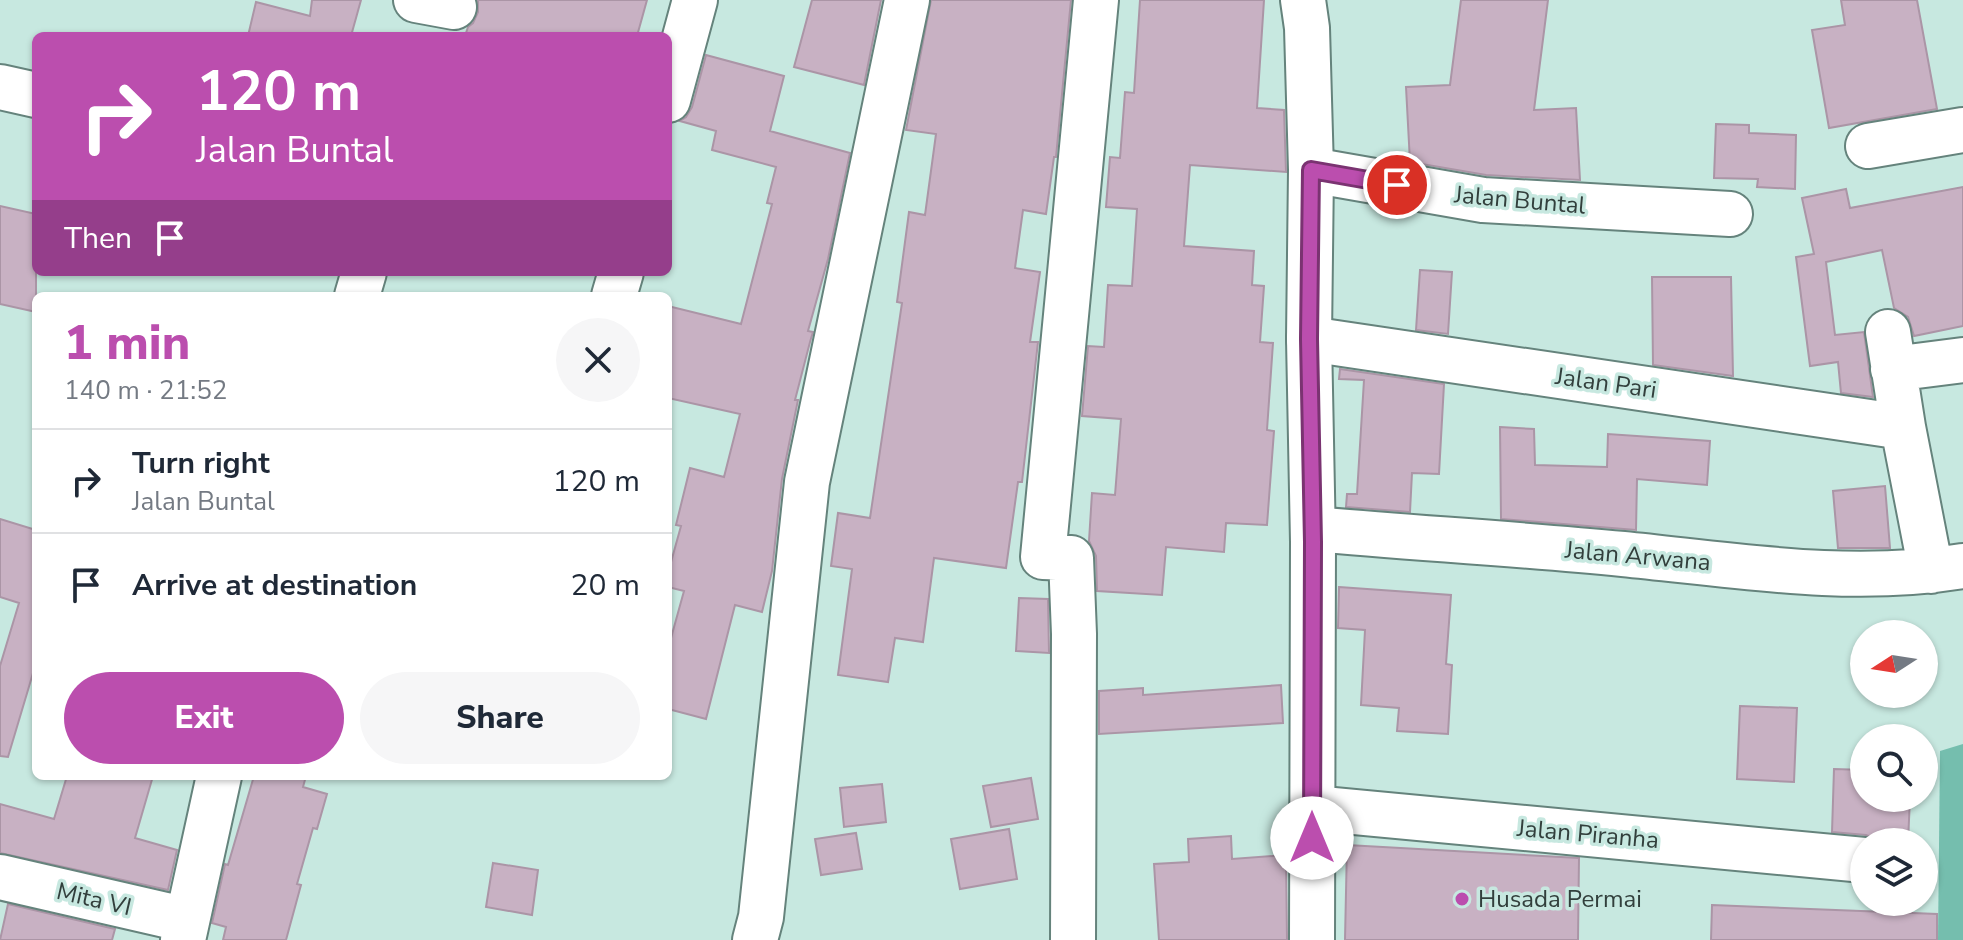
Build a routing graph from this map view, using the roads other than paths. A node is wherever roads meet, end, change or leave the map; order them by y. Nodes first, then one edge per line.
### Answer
1 (695, 0) edge
2 (907, 0) edge
3 (1096, 0) edge
4 (1303, 0) edge
5 (672, 85) edge
6 (0, 87) edge
7 (32, 94) edge
8 (1963, 130) edge
9 (1868, 146) dead end
10 (1311, 170) junction
11 (1730, 214) dead end
12 (1309, 339) junction
13 (1963, 360) edge
14 (1903, 427) junction
15 (1313, 529) junction
16 (1947, 568) edge
17 (218, 780) edge
18 (1312, 808) junction
19 (1850, 859) edge
20 (0, 877) edge
21 (185, 930) edge
22 (755, 940) edge
23 (1073, 940) edge
24 (1312, 940) edge

1 - 5 street
2 - 22 street
3 - 23 street
4 - 10 street
6 - 7 street
8 - 9 street
10 - 11 street, Jalan Buntal
10 - 12 street
12 - 14 street, Jalan Pari
12 - 15 street
13 - 14 street
14 - 16 street
15 - 16 street, Jalan Arwana
15 - 18 street
17 - 21 street
18 - 19 street, Jalan Piranha
18 - 24 street
20 - 21 street, Mita VI

